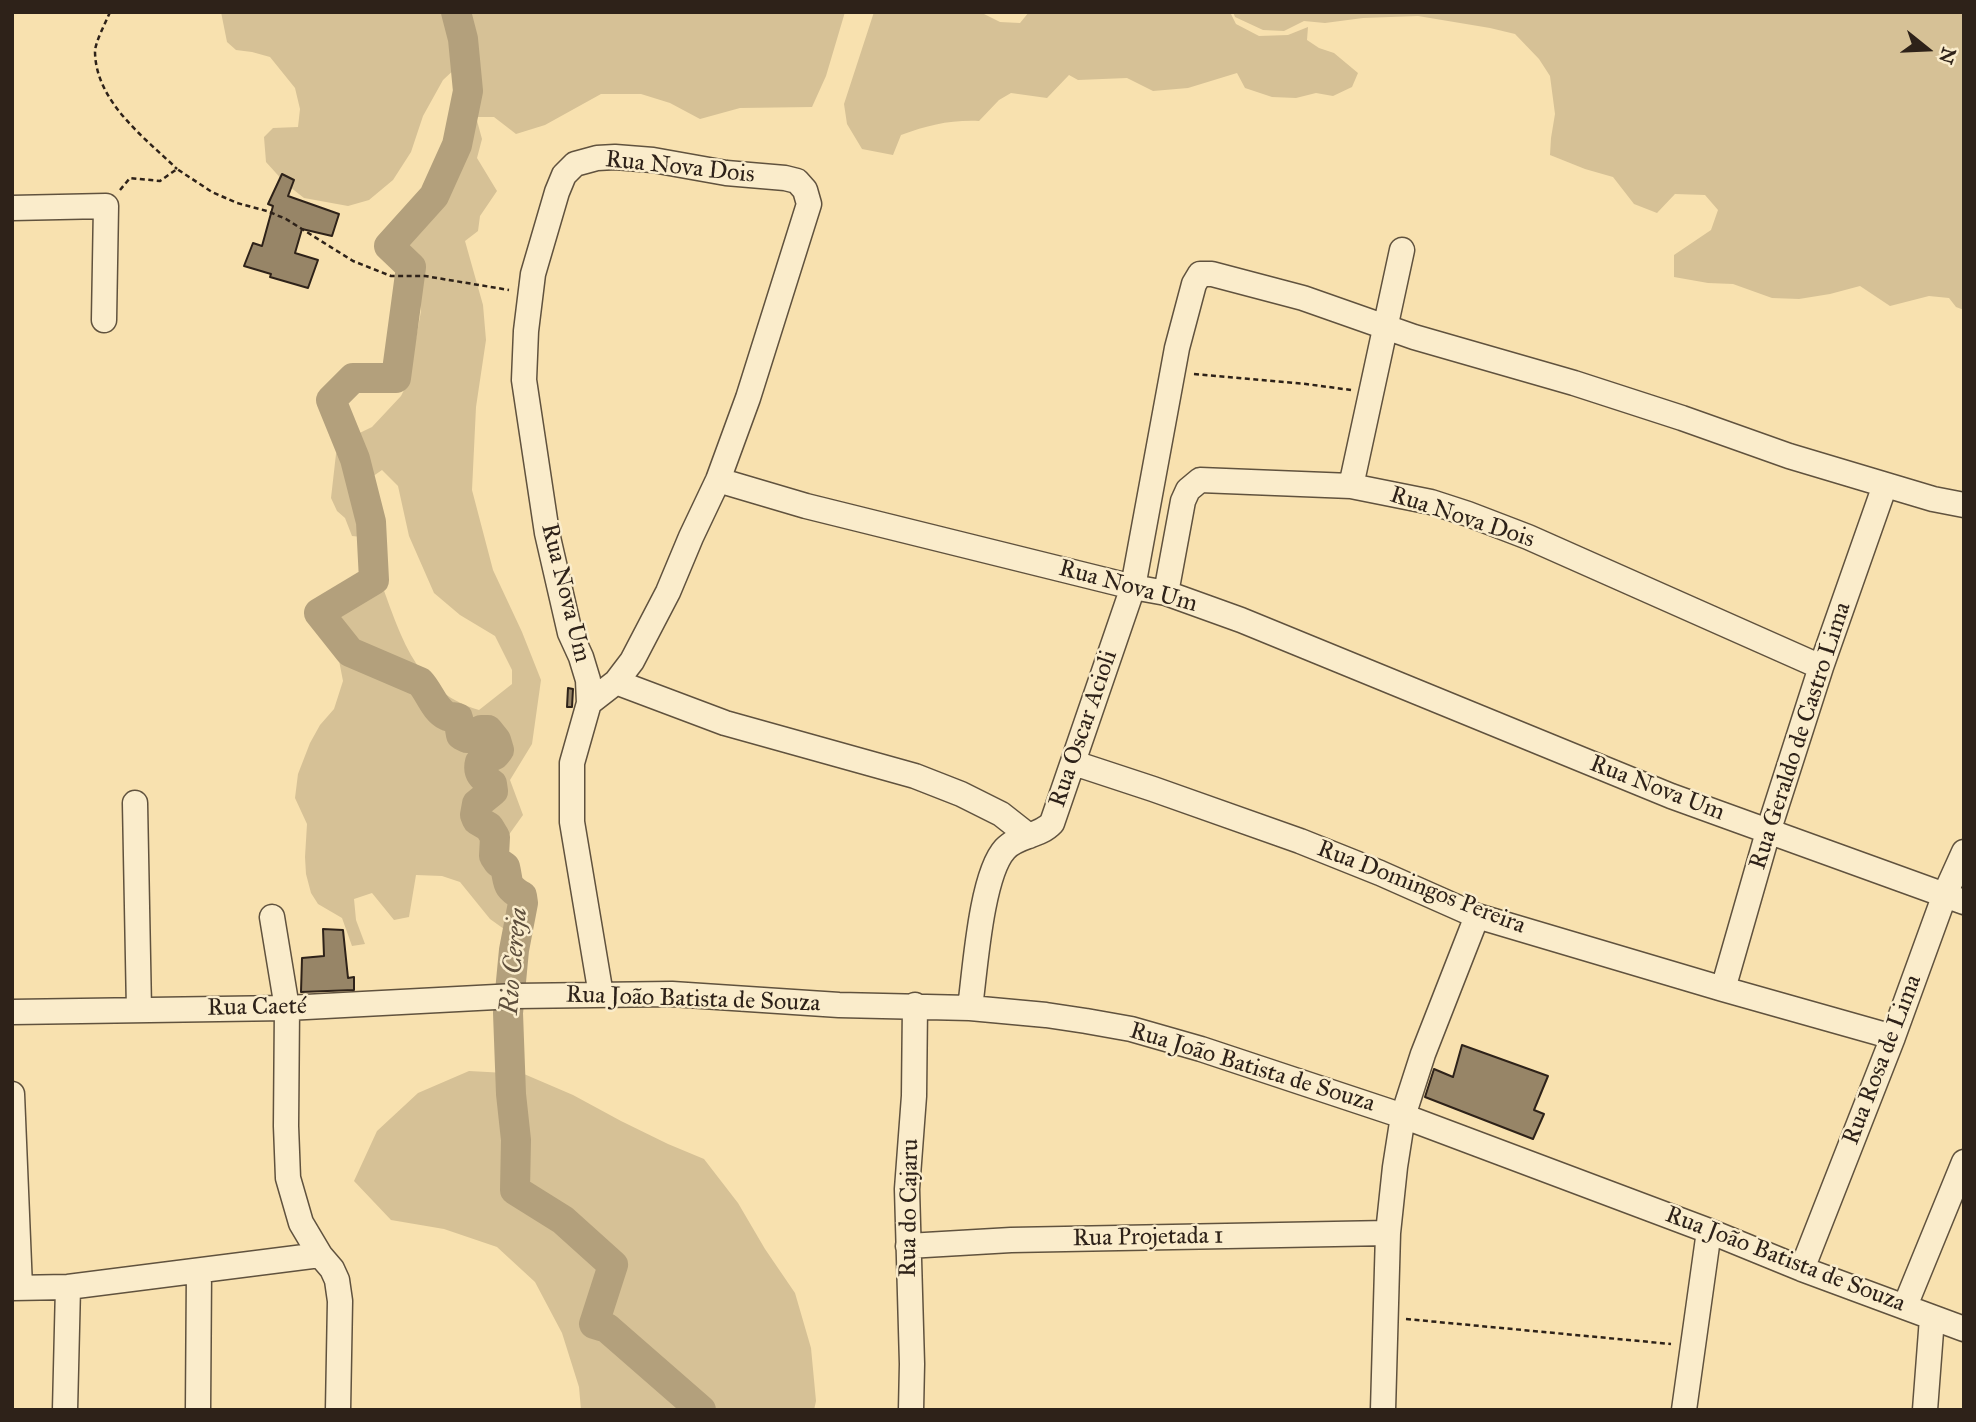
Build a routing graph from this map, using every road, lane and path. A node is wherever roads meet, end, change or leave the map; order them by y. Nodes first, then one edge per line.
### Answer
1 (110, 12) edge
2 (177, 169) junction
3 (106, 206) junction
4 (12, 208) edge
5 (1402, 250) dead end
6 (531, 294) junction
7 (104, 320) dead end
8 (1386, 328) junction
9 (1172, 373) junction
10 (1371, 393) junction
11 (718, 480) junction
12 (540, 482) joint
13 (1885, 485) junction
14 (1351, 486) junction
15 (1964, 505) edge
16 (1133, 587) junction
17 (1166, 593) junction
18 (1821, 667) junction
19 (616, 682) junction
20 (589, 703) junction
21 (1073, 763) junction
22 (135, 803) dead end
23 (1768, 832) junction
24 (1029, 836) junction
25 (1964, 852) edge
26 (1954, 898) edge
27 (1477, 916) junction
28 (272, 917) dead end
29 (1723, 989) junction
30 (601, 995) junction
31 (508, 996) joint
32 (915, 1005) junction
33 (286, 1008) junction
34 (970, 1008) junction
35 (138, 1010) junction
36 (12, 1012) edge
37 (1893, 1037) junction
38 (12, 1094) edge
39 (1403, 1116) junction
40 (1964, 1161) edge
41 (1709, 1231) junction
42 (1388, 1233) junction
43 (908, 1246) junction
44 (320, 1255) junction
45 (1802, 1269) junction
46 (199, 1271) junction
47 (68, 1287) junction
48 (16, 1288) edge
49 (1905, 1306) junction
50 (1385, 1317) junction
51 (1933, 1318) junction
52 (1964, 1329) edge
53 (1693, 1346) junction
54 (65, 1410) edge
55 (198, 1410) edge
56 (338, 1410) edge
57 (911, 1410) edge
58 (1383, 1410) edge
59 (1684, 1410) edge
60 (1925, 1410) edge

1 - 2 path
2 - 3 path
2 - 6 path
3 - 4 street
3 - 7 street
5 - 8 street
6 - 11 street, Rua Nova Dois
6 - 12 street, Rua Nova Dois
8 - 9 street, Rua Oscar Acioli
8 - 10 street
8 - 13 street
9 - 10 path
9 - 16 street, Rua Oscar Acioli
10 - 14 street
11 - 16 street, Rua Nova Um
11 - 19 street, Rua Nova Um
12 - 20 street, Rua Nova Um
13 - 15 street
13 - 18 street, Rua Geraldo de Castro Lima
14 - 17 street, Rua Nova Dois
14 - 18 street, Rua Nova Dois
16 - 17 street, Rua Nova Um
16 - 21 street, Rua Oscar Acioli
17 - 23 street, Rua Nova Um
18 - 23 street, Rua Geraldo de Castro Lima
19 - 20 street, Rua Nova Um
19 - 24 street
20 - 30 street, Rua Nova Um
21 - 24 street, Rua Oscar Acioli
21 - 27 street, Rua Domingos Pereira
22 - 35 street
23 - 26 street, Rua Nova Um
23 - 29 street, Rua Geraldo de Castro Lima
24 - 34 street, Rua Oscar Acioli
25 - 26 street, Rua Rosa de Lima
26 - 37 street, Rua Rosa de Lima
27 - 29 street, Rua Domingos Pereira
27 - 39 street
28 - 33 street
29 - 37 street, Rua Domingos Pereira
30 - 31 street, Rua João Batista de Souza
30 - 32 street, Rua João Batista de Souza
31 - 33 street, Rua Caeté
32 - 34 street, Rua João Batista de Souza
32 - 43 street, Rua do Cajaru
33 - 35 street, Rua Caeté
33 - 44 street
34 - 39 street, Rua João Batista de Souza
35 - 36 street, Rua Caeté
37 - 45 street, Rua Rosa de Lima
38 - 48 street
39 - 41 street, Rua João Batista de Souza
39 - 42 street
40 - 49 street
41 - 45 street, Rua João Batista de Souza
41 - 53 street
42 - 43 street, Rua Projetada 1
42 - 50 street
43 - 57 street, Rua do Cajaru
44 - 46 street
44 - 56 street
45 - 49 street, Rua João Batista de Souza
46 - 47 street
46 - 55 street
47 - 48 street
47 - 54 street
49 - 51 street, Rua João Batista de Souza
50 - 53 path
50 - 58 street
51 - 52 street, Rua João Batista de Souza
51 - 60 street
53 - 59 street

